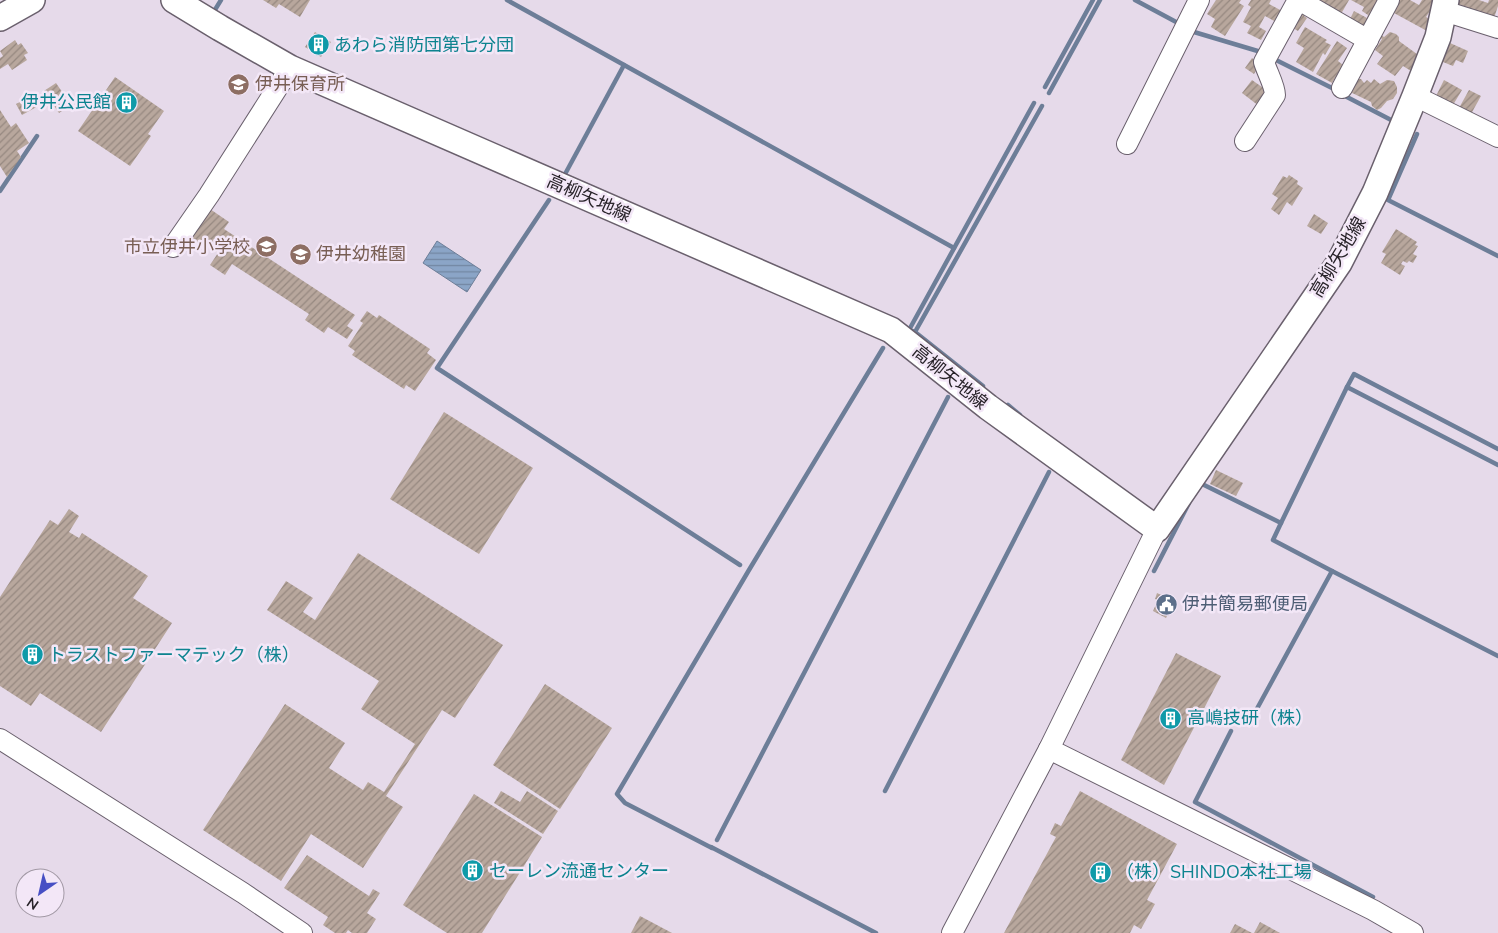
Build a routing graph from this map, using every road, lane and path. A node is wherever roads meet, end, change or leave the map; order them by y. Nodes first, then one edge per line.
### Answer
1 (32, 0) edge
2 (174, 0) edge
3 (1199, 0) edge
4 (1298, 0) edge
5 (1389, 0) edge
6 (1445, 6) edge
7 (0, 18) edge
8 (1498, 28) edge
9 (1368, 40) junction
10 (290, 68) junction
11 (1342, 88) dead end
12 (1415, 96) junction
13 (1498, 138) edge
14 (1245, 141) dead end
15 (1128, 144) dead end
16 (173, 247) dead end
17 (1157, 529) junction
18 (0, 739) edge
19 (1049, 749) junction
20 (302, 933) edge
21 (952, 933) edge
22 (1413, 933) edge

1 - 7 main road
2 - 10 main road, 高柳矢地線
3 - 15 street
4 - 9 street
4 - 14 street
5 - 9 street
6 - 8 street
6 - 12 main road, 高柳矢地線
9 - 11 street
10 - 16 street
10 - 17 main road, 高柳矢地線
12 - 13 street
12 - 17 main road, 高柳矢地線
17 - 19 street
18 - 20 street
19 - 21 street
19 - 22 street

